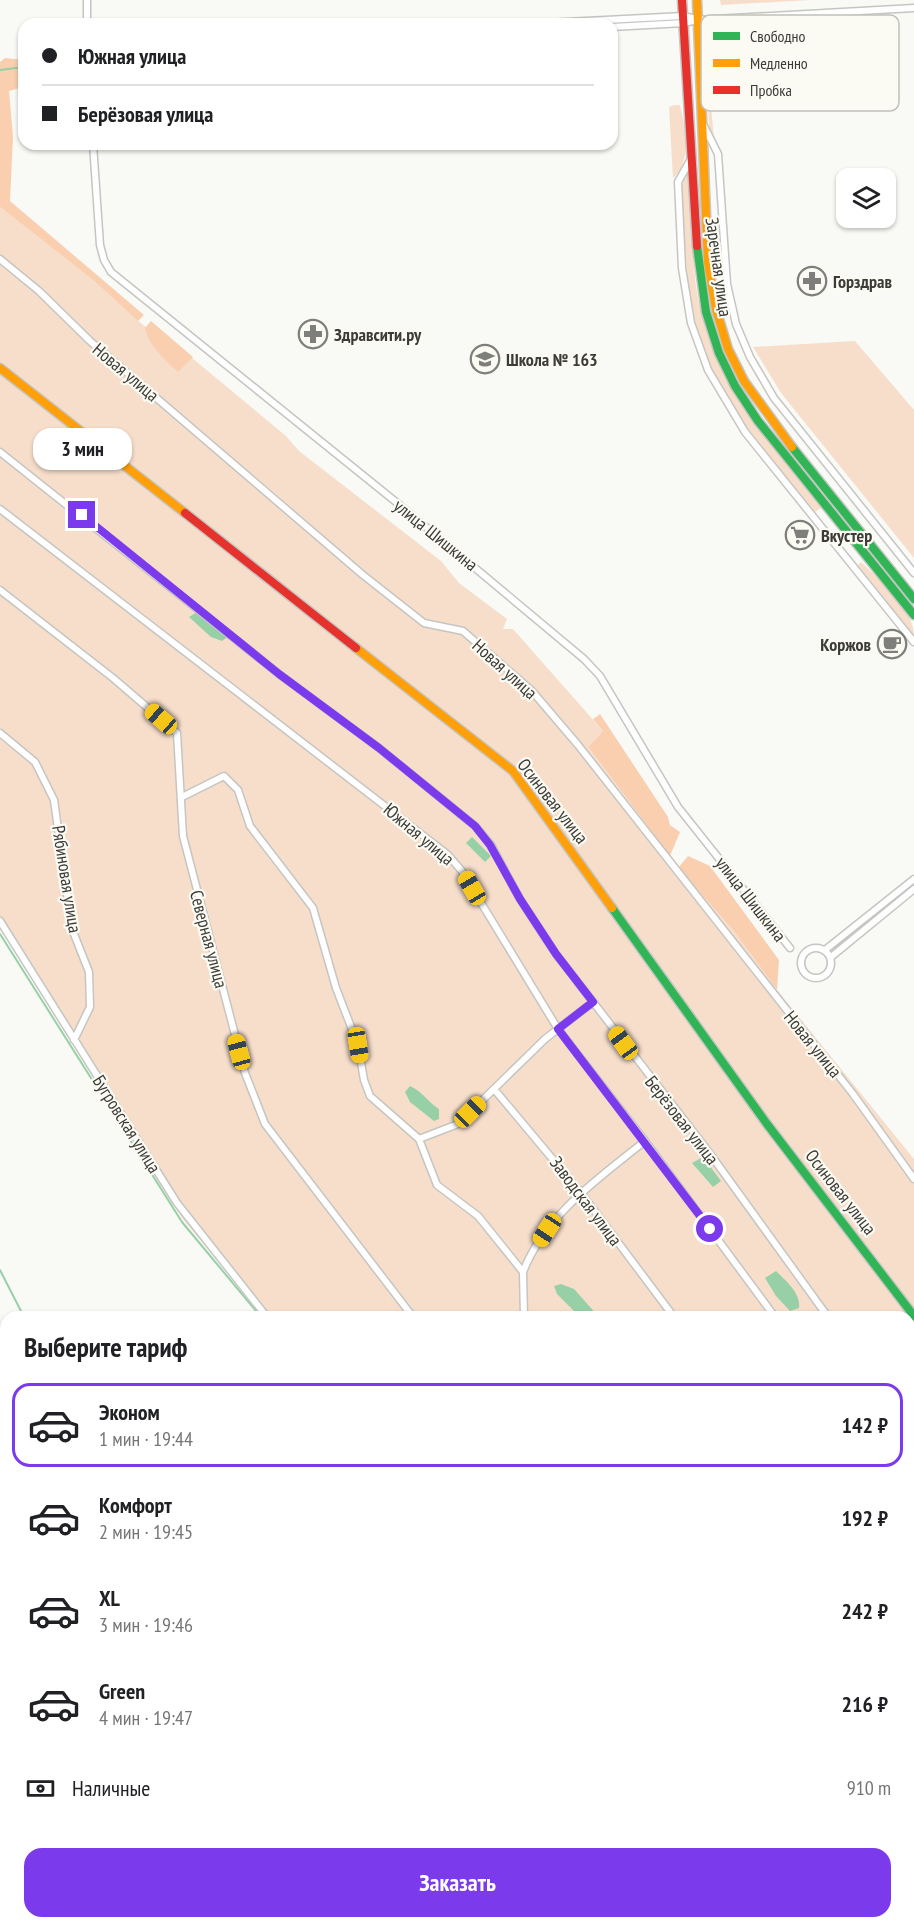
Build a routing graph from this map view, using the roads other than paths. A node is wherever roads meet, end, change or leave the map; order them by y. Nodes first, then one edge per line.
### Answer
1 (87, 0) edge
2 (682, 0) edge
3 (697, 0) edge
4 (914, 8) edge
5 (787, 15) edge
6 (87, 18) edge
7 (683, 20) junction
8 (697, 20) junction
9 (701, 20) edge
10 (618, 22) edge
11 (618, 26) edge
12 (701, 102) edge
13 (701, 111) edge
14 (702, 123) junction
15 (93, 150) edge
16 (692, 156) junction
17 (0, 259) edge
18 (0, 368) edge
19 (0, 452) edge
20 (0, 509) edge
21 (914, 573) edge
22 (0, 590) edge
23 (914, 599) edge
24 (914, 615) edge
25 (914, 642) edge
26 (0, 734) edge
27 (182, 797) junction
28 (914, 879) edge
29 (914, 889) edge
30 (0, 921) edge
31 (790, 948) dead end
32 (825, 950) junction
33 (831, 957) junction
34 (593, 1002) junction
35 (558, 1029) junction
36 (74, 1040) junction
37 (494, 1089) junction
38 (419, 1139) junction
39 (645, 1141) junction
40 (914, 1179) edge
41 (581, 1193) junction
42 (523, 1272) junction
43 (262, 1311) edge
44 (408, 1311) edge
45 (524, 1311) edge
46 (670, 1311) edge
47 (771, 1311) edge
48 (824, 1311) edge
49 (910, 1311) edge

1 - 6 street
2 - 7 street, Заречная улица
3 - 8 street, Заречная улица
4 - 5 street
7 - 8 street
7 - 10 street
7 - 11 street
7 - 16 street, Заречная улица
8 - 9 street
8 - 12 street, Заречная улица
13 - 14 street, Заречная улица
14 - 21 street
14 - 23 street, Заречная улица
15 - 31 street, улица Шишкина
16 - 24 street, Заречная улица
16 - 25 street
17 - 40 street, Новая улица
18 - 49 street, Осиновая улица
19 - 34 street, Берёзовая улица
20 - 35 street, Южная улица
22 - 27 street, Северная улица
26 - 36 street, Рябиновая улица
27 - 38 street
27 - 44 street, Северная улица
28 - 32 street
29 - 33 street
30 - 36 street, Бугровская улица
32 - 33 street
32 - 33 street
34 - 35 street
34 - 48 street, Берёзовая улица
35 - 37 street
35 - 39 street, Южная улица
36 - 43 street, Бугровская улица
37 - 38 street
37 - 41 street, Заводская улица
38 - 42 street
39 - 41 street
39 - 47 street, Южная улица
41 - 42 street
41 - 46 street, Заводская улица
42 - 45 street

